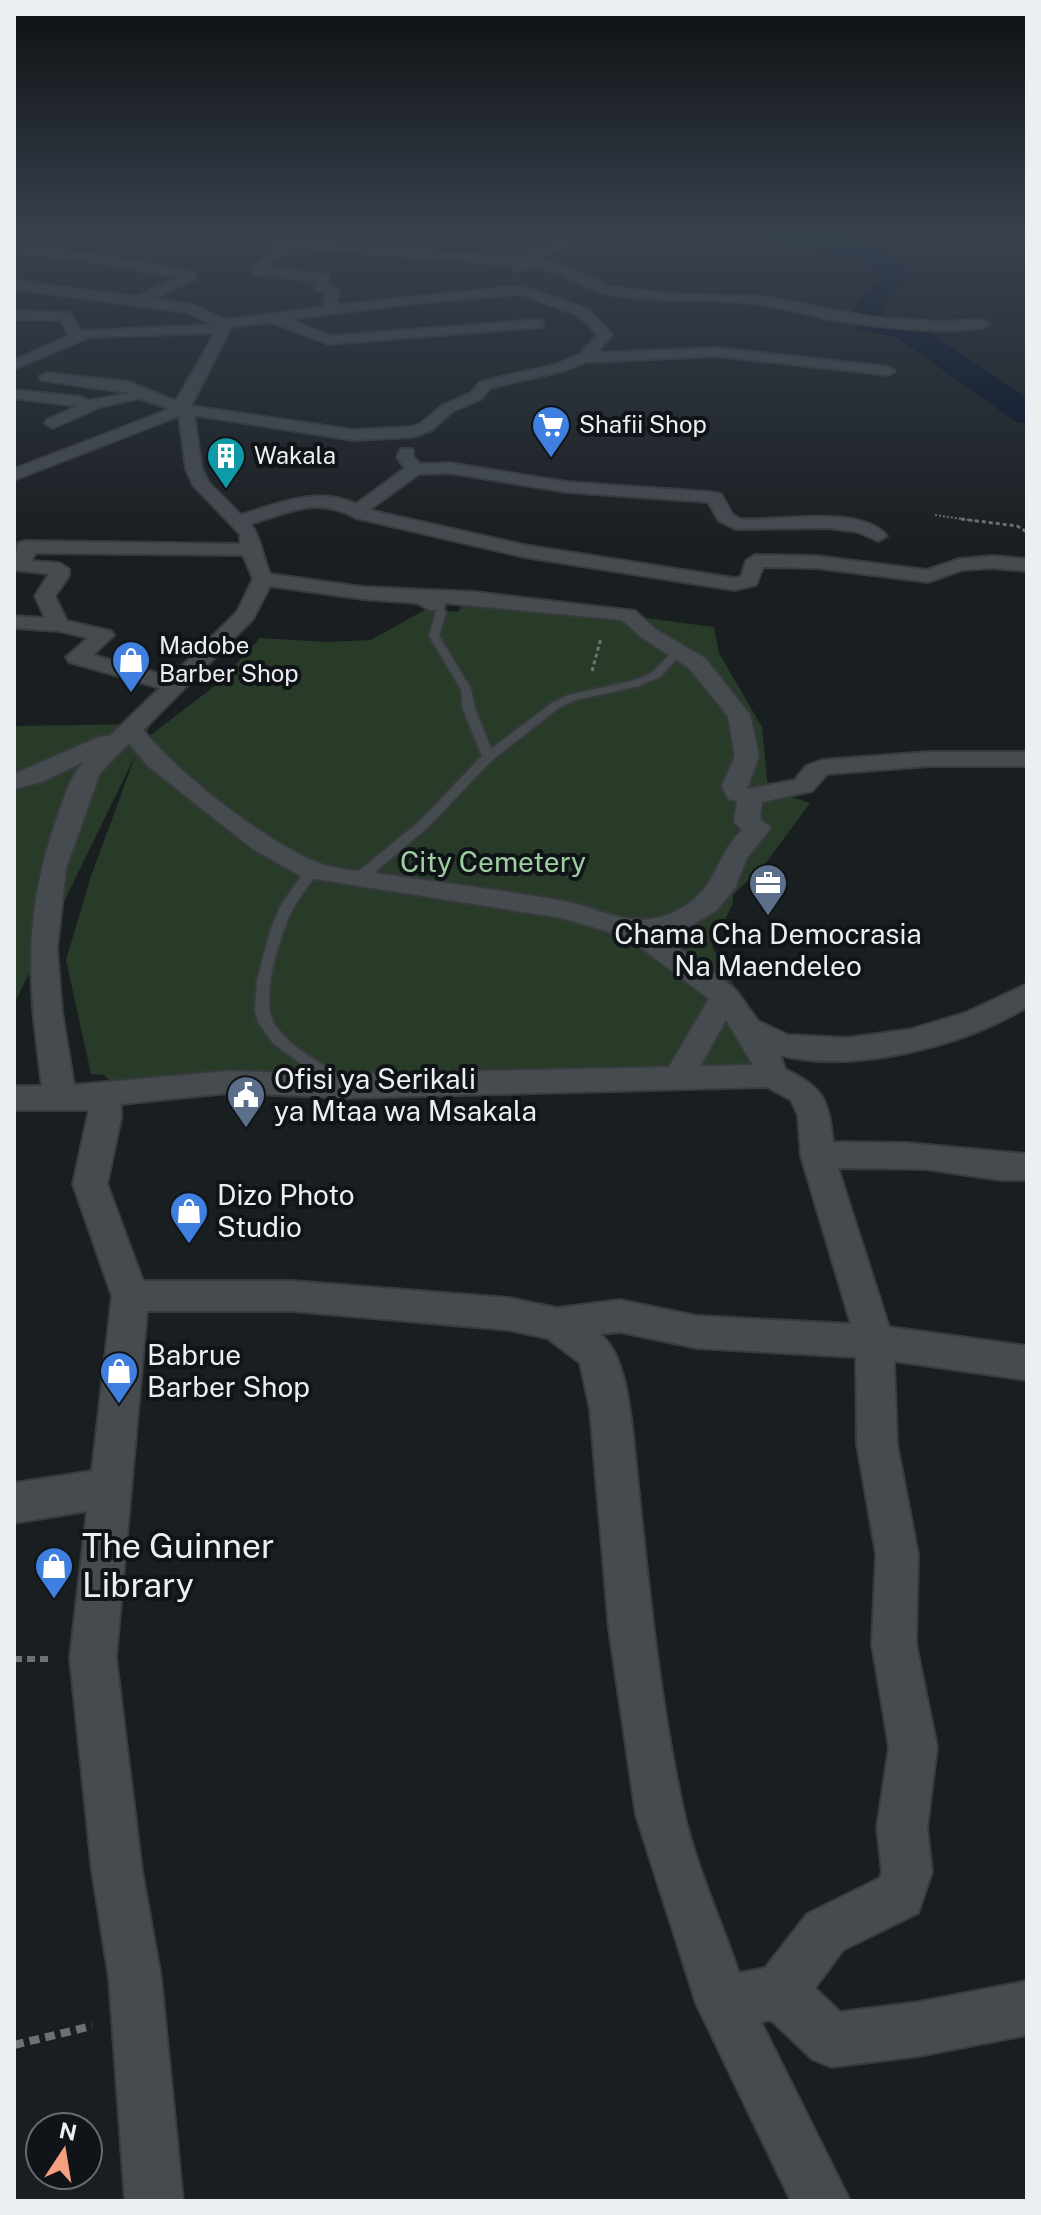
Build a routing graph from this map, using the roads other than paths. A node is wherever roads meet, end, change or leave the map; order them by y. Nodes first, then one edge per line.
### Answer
1 (64, 340) edge
2 (217, 340) edge
3 (600, 340) edge
4 (22, 356) edge
5 (584, 358) junction
6 (14, 365) edge
7 (888, 371) dead end
8 (196, 376) junction
9 (14, 394) edge
10 (143, 395) junction
11 (96, 403) junction
12 (184, 409) junction
13 (53, 423) dead end
14 (413, 432) junction
15 (71, 436) dead end
16 (91, 443) junction
17 (415, 469) junction
18 (14, 475) edge
19 (357, 511) junction
20 (240, 521) junction
21 (878, 536) dead end
22 (22, 547) edge
23 (250, 550) junction
24 (1027, 565) edge
25 (263, 579) junction
26 (421, 597) junction
27 (441, 612) joint
28 (14, 622) edge
29 (59, 625) junction
30 (679, 651) junction
31 (177, 686) junction
32 (132, 731) junction
33 (488, 757) junction
34 (1027, 759) edge
35 (21, 775) edge
36 (750, 797) junction
37 (312, 871) junction
38 (358, 879) junction
39 (637, 931) junction
40 (1027, 994) edge
41 (725, 996) junction
42 (748, 1029) junction
43 (679, 1076) junction
44 (771, 1076) junction
45 (346, 1086) junction
46 (14, 1098) edge
47 (60, 1098) junction
48 (818, 1156) junction
49 (1027, 1167) edge
50 (130, 1296) junction
51 (557, 1324) junction
52 (875, 1342) junction
53 (1027, 1363) edge
54 (108, 1488) junction
55 (14, 1503) edge
56 (780, 1992) junction
57 (723, 2003) junction
58 (1027, 2008) edge
59 (154, 2201) edge
60 (821, 2201) edge

1 - 4 street
2 - 8 street
3 - 5 street
4 - 6 street
4 - 10 street
5 - 7 street
5 - 14 street
8 - 10 street
8 - 12 street
9 - 11 street
10 - 11 street
10 - 12 street
11 - 13 street
12 - 14 street
12 - 16 street
12 - 20 street
14 - 17 street
15 - 16 street
16 - 18 street
17 - 19 street
17 - 21 street
19 - 20 street
19 - 24 street
20 - 23 street
22 - 23 street
22 - 29 street
23 - 25 street
25 - 26 street
25 - 31 street
26 - 27 street
26 - 30 street
27 - 33 lane
28 - 29 street
29 - 31 street
30 - 33 lane
30 - 36 street
31 - 32 street
32 - 35 street
32 - 37 street
32 - 47 street
33 - 38 lane
34 - 36 street
36 - 39 street
37 - 38 street
37 - 45 lane
38 - 39 street
39 - 41 street
40 - 42 street
41 - 42 street
41 - 43 street
42 - 44 street
43 - 44 street
43 - 45 street
44 - 48 street
45 - 47 street
46 - 47 street
47 - 50 street
48 - 49 street
48 - 52 street
50 - 51 street
50 - 54 street
51 - 52 street
51 - 57 street
52 - 53 street
52 - 56 street
54 - 55 street
54 - 59 street
56 - 57 street
56 - 58 street
57 - 60 street

